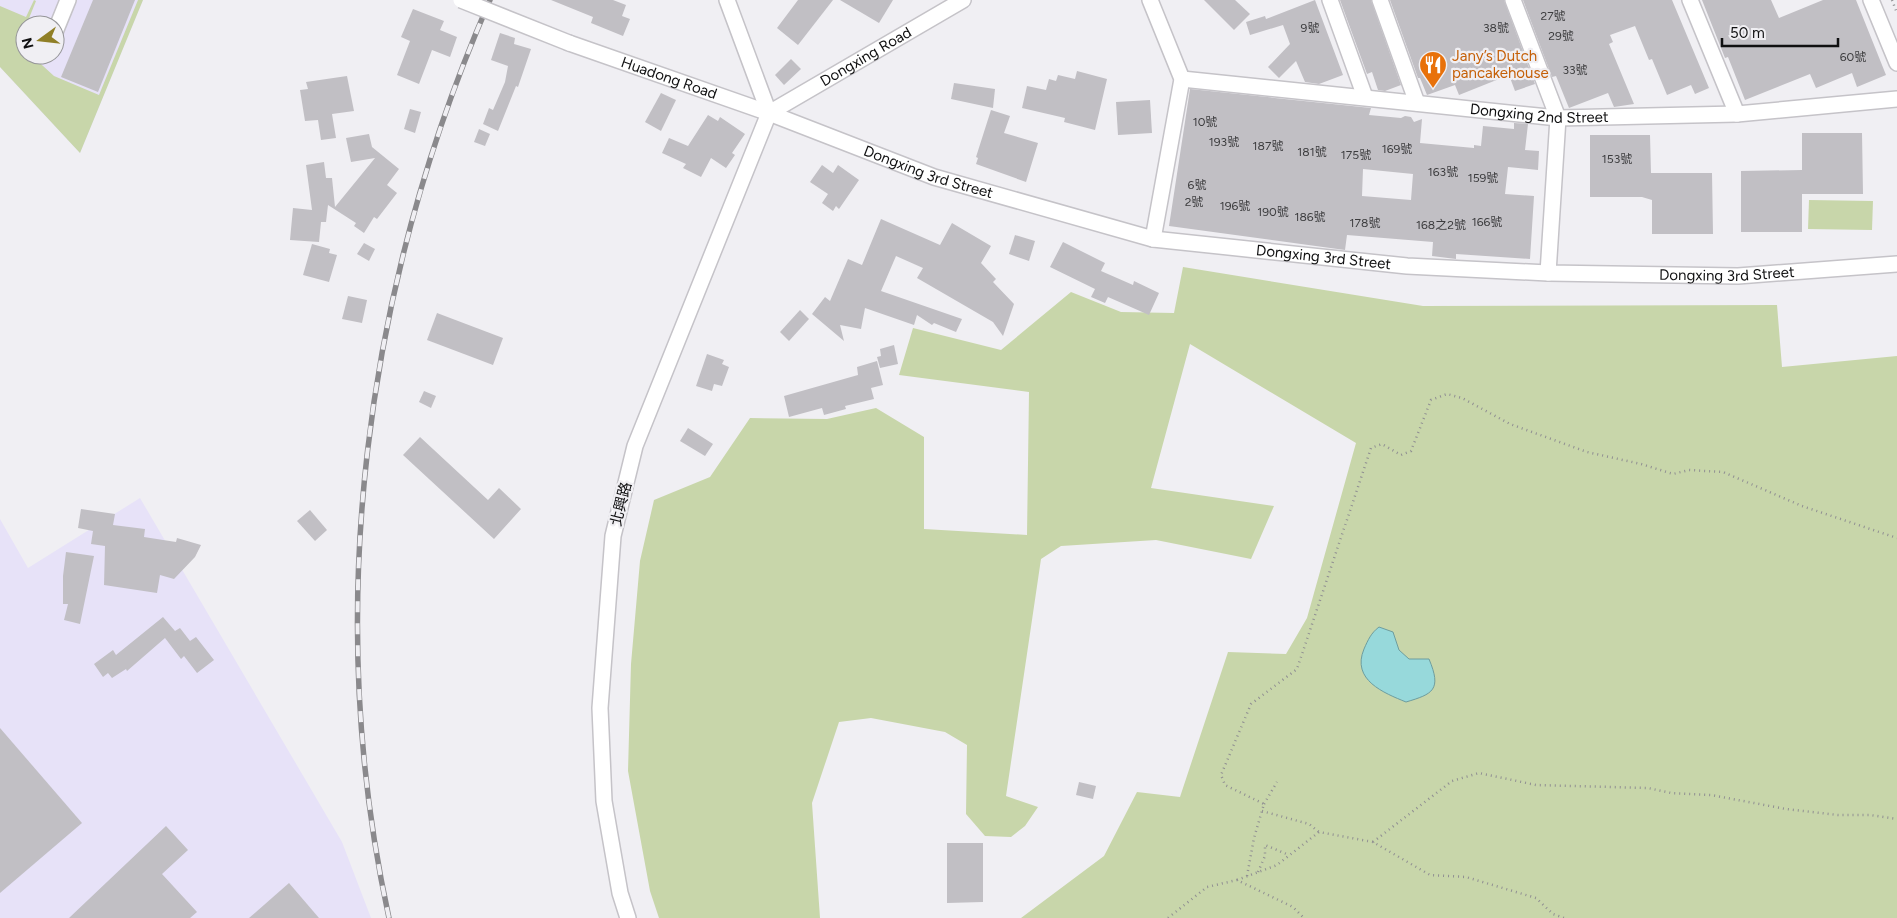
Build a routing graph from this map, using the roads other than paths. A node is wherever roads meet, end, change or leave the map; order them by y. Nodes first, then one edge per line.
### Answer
1 (68, 0) edge
2 (461, 0) edge
3 (727, 0) edge
4 (937, 0) edge
5 (1150, 0) edge
6 (1330, 0) edge
7 (1380, 0) edge
8 (1513, 0) edge
9 (1690, 0) edge
10 (1871, 0) edge
11 (958, 3) edge
12 (62, 15) edge
13 (1897, 63) edge
14 (1182, 79) junction
15 (1366, 97) junction
16 (1897, 100) edge
17 (1418, 104) junction
18 (769, 113) junction
19 (1737, 114) junction
20 (1558, 118) junction
21 (1153, 239) junction
22 (1897, 264) edge
23 (1548, 273) junction
24 (628, 918) edge

1 - 12 street
2 - 18 street, Huadong Road, bridge
3 - 18 street
4 - 11 street
5 - 14 street
6 - 15 street
7 - 17 street
8 - 20 street
9 - 19 street
10 - 13 street
11 - 18 street, Dongxing Road
14 - 15 street, Dongxing 2nd Street
14 - 21 street
15 - 17 street, Dongxing 2nd Street
16 - 19 street, Dongxing 2nd Street
17 - 20 street, Dongxing 2nd Street
18 - 21 street, Dongxing 3rd Street
18 - 24 street, 北興路
19 - 20 street, Dongxing 2nd Street
20 - 23 street
21 - 23 street, Dongxing 3rd Street
22 - 23 street, Dongxing 3rd Street

